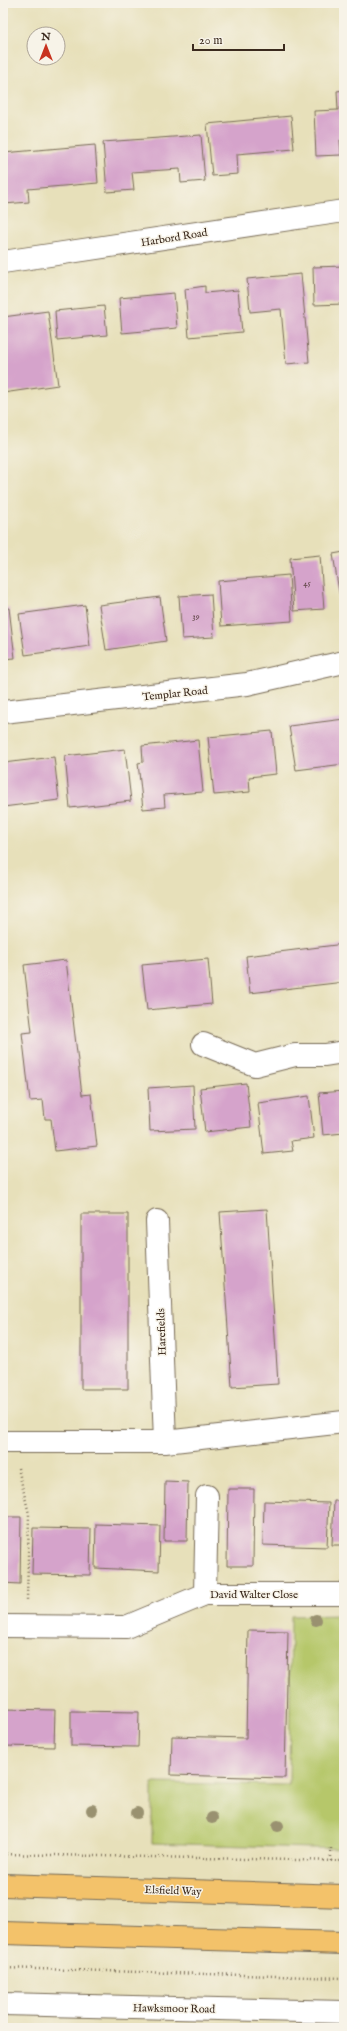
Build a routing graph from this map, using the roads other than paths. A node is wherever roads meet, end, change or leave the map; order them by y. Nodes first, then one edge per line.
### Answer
1 (344, 210) edge
2 (3, 262) edge
3 (344, 662) edge
4 (3, 712) edge
5 (203, 1044) dead end
6 (344, 1052) edge
7 (158, 1221) dead end
8 (344, 1422) edge
9 (7, 1442) edge
10 (165, 1442) junction
11 (207, 1496) dead end
12 (206, 1594) junction
13 (344, 1594) edge
14 (3, 1626) edge
15 (3, 1885) edge
16 (344, 1896) edge
17 (3, 1933) edge
18 (344, 1943) edge
19 (3, 2004) edge
20 (344, 2012) edge

1 - 2 street, Harbord Road
3 - 4 street, Templar Road
5 - 6 street
7 - 10 street, Harefields
8 - 10 street
9 - 10 street
11 - 12 street
12 - 13 street, David Walter Close
12 - 14 street, David Walter Close
15 - 16 highway, Elsfield Way
17 - 18 highway
19 - 20 street, Hawksmoor Road

